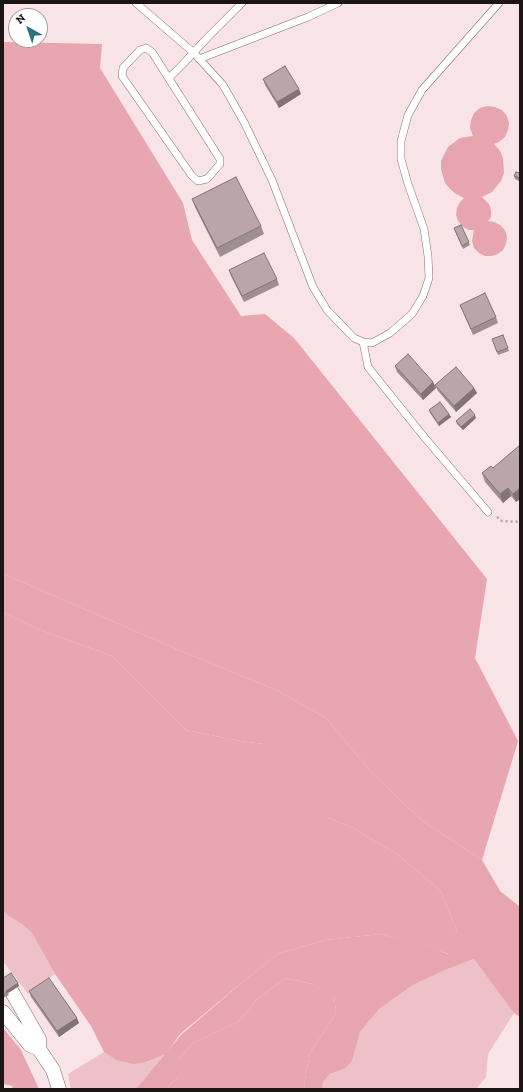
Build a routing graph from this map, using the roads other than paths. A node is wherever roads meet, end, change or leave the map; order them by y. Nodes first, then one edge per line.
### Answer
1 (136, 3) edge
2 (242, 3) edge
3 (338, 3) edge
4 (499, 3) edge
5 (194, 53) junction
6 (199, 59) junction
7 (168, 78) junction
8 (363, 342) junction
9 (488, 512) road end
10 (6, 982) edge
11 (3, 1012) edge
12 (39, 1049) junction
13 (59, 1089) edge

1 - 5 lane
2 - 5 lane
3 - 6 lane
4 - 8 lane
5 - 6 lane
5 - 7 lane
6 - 8 lane
7 - 7 lane
8 - 9 lane
10 - 12 street
11 - 12 street
12 - 13 street

